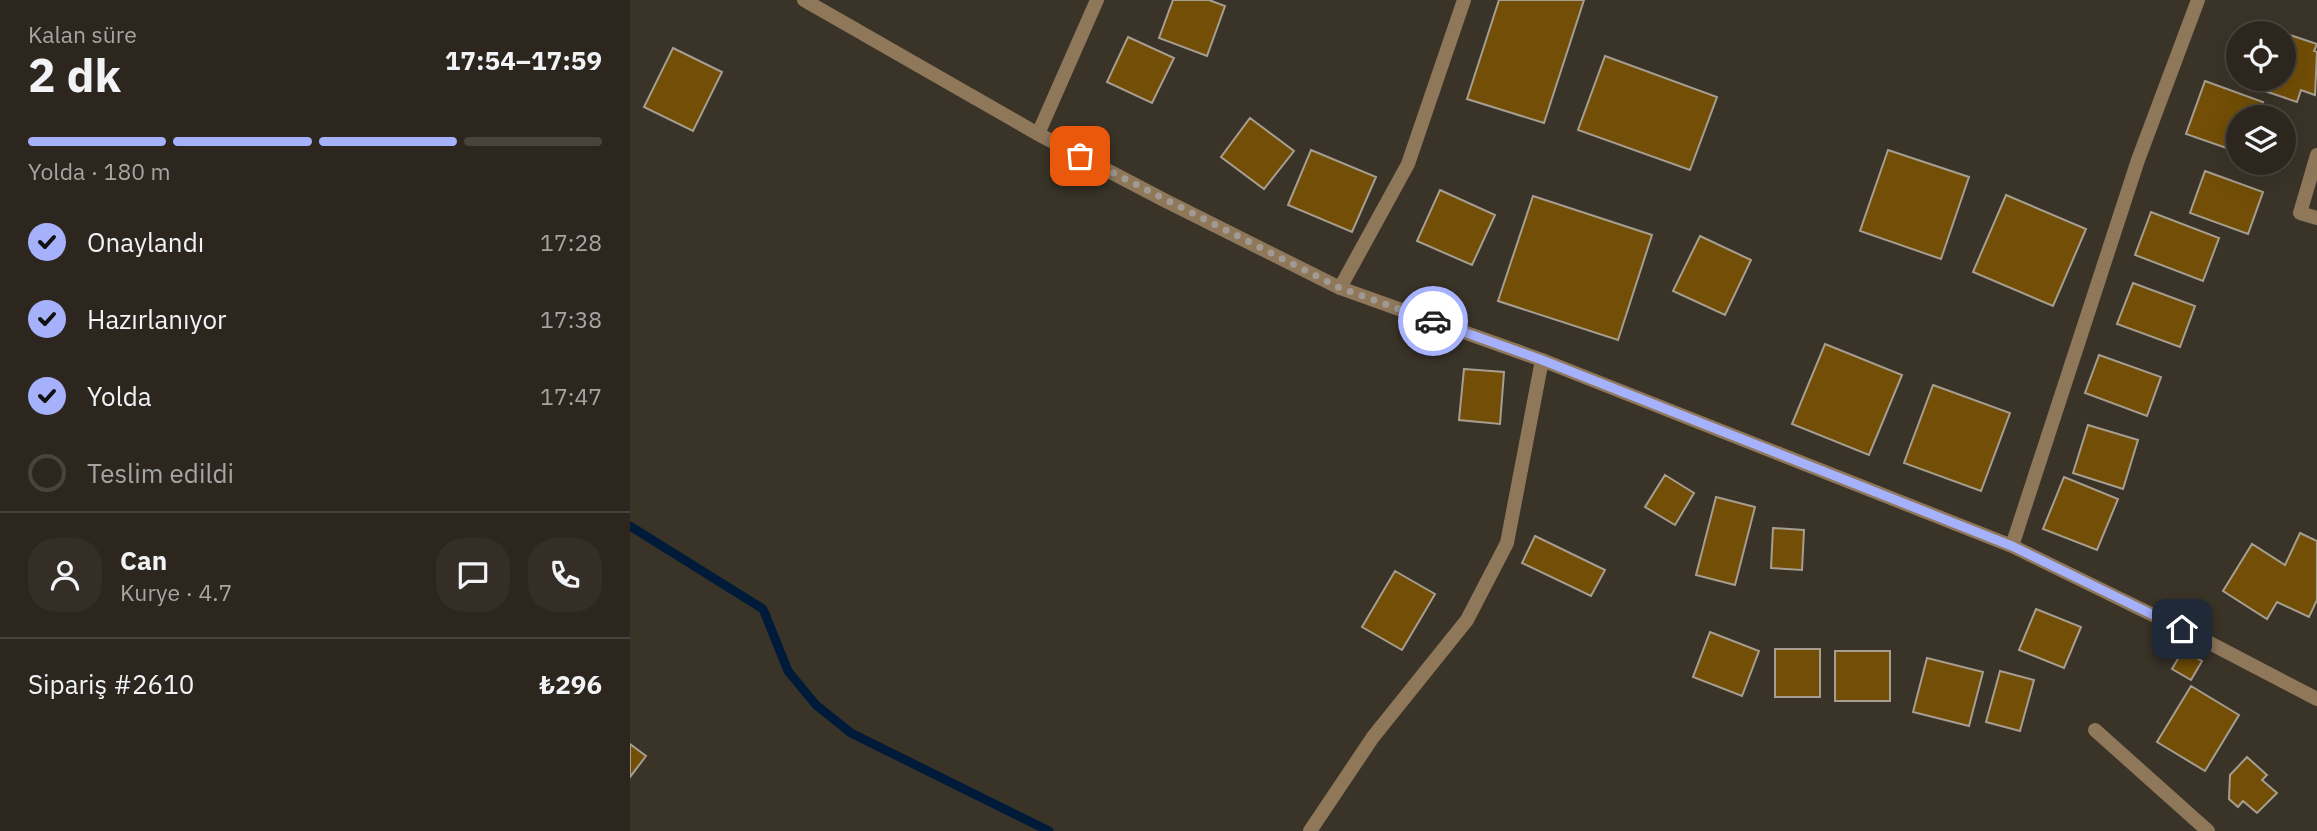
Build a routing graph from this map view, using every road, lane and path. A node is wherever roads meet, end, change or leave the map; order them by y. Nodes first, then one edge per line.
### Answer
1 (804, 0) edge
2 (1097, 0) edge
3 (1464, 0) edge
4 (2197, 0) edge
5 (1038, 134) junction
6 (2317, 155) edge
7 (2317, 218) edge
8 (1340, 288) junction
9 (1542, 360) junction
10 (2012, 546) junction
11 (2317, 699) edge
12 (2095, 730) dead end
13 (1310, 831) edge
14 (2208, 831) edge

1 - 5 street
2 - 5 street
3 - 8 street
4 - 10 street
5 - 8 street
6 - 7 street
8 - 9 street
9 - 10 street
9 - 13 street
10 - 11 street
12 - 14 street

